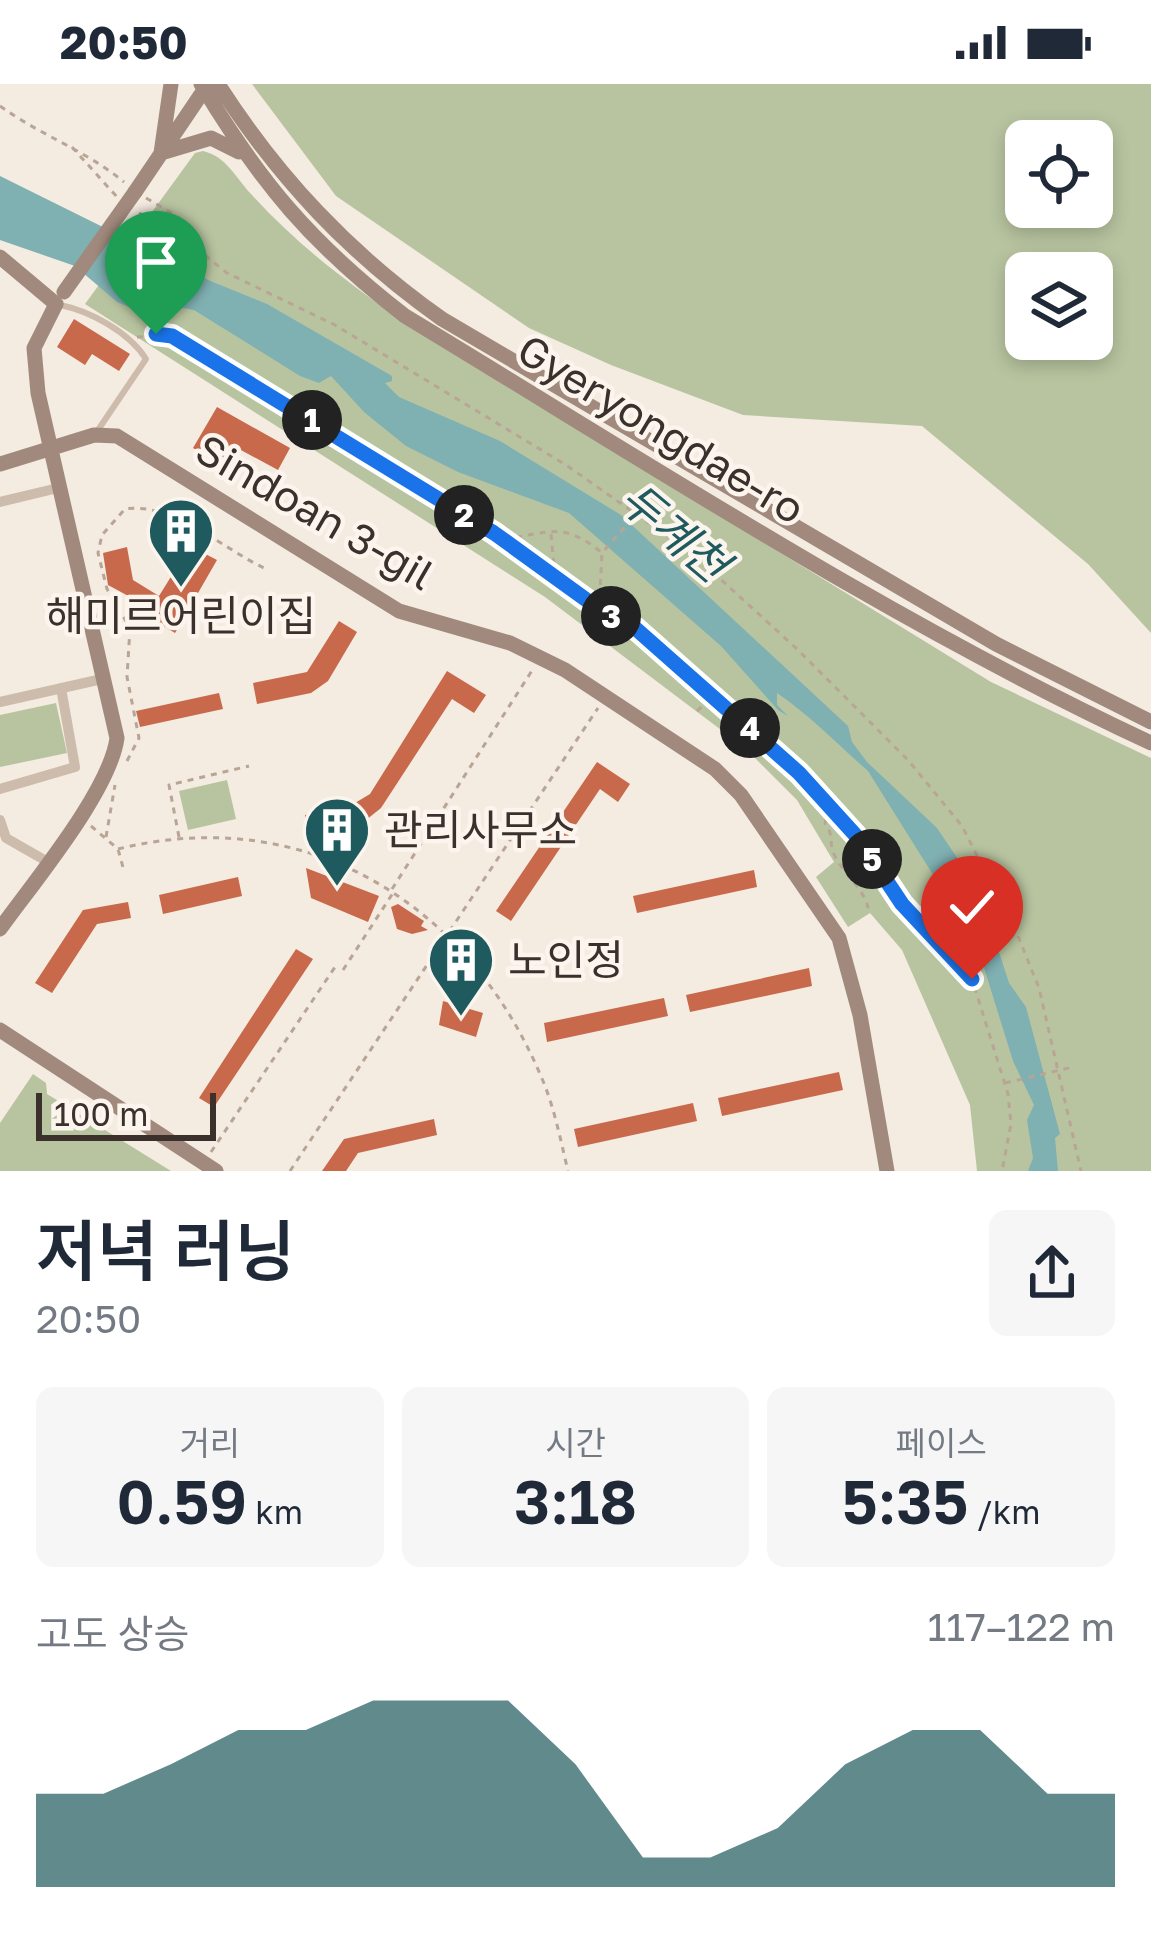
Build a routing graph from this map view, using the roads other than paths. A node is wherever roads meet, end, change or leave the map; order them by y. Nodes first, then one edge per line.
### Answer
1 (170, 84) edge
2 (208, 86) edge
3 (161, 153) junction
4 (242, 153) junction
5 (0, 257) edge
6 (60, 298) junction
7 (94, 435) junction
8 (51, 451) junction
9 (0, 464) edge
10 (58, 488) junction
11 (0, 502) edge
12 (102, 679) junction
13 (61, 688) junction
14 (0, 702) edge
15 (1151, 722) edge
16 (1151, 743) edge
17 (0, 789) edge
18 (0, 820) edge
19 (48, 862) junction
20 (0, 929) edge
21 (0, 1030) edge
22 (210, 1167) edge
23 (887, 1171) edge

1 - 3 street
2 - 3 street
2 - 4 street, Gyeryongdae-ro
2 - 15 street, Gyeryongdae-ro
3 - 4 street
3 - 6 street, bridge
4 - 16 street, Gyeryongdae-ro
5 - 6 street
6 - 7 lane
6 - 8 street
7 - 8 street
7 - 23 street, Sindoan 3-gil
8 - 9 street
8 - 10 street
10 - 11 street
10 - 12 street
12 - 13 street
12 - 19 street
13 - 14 street
13 - 17 street
18 - 19 street
19 - 20 street
21 - 22 street

